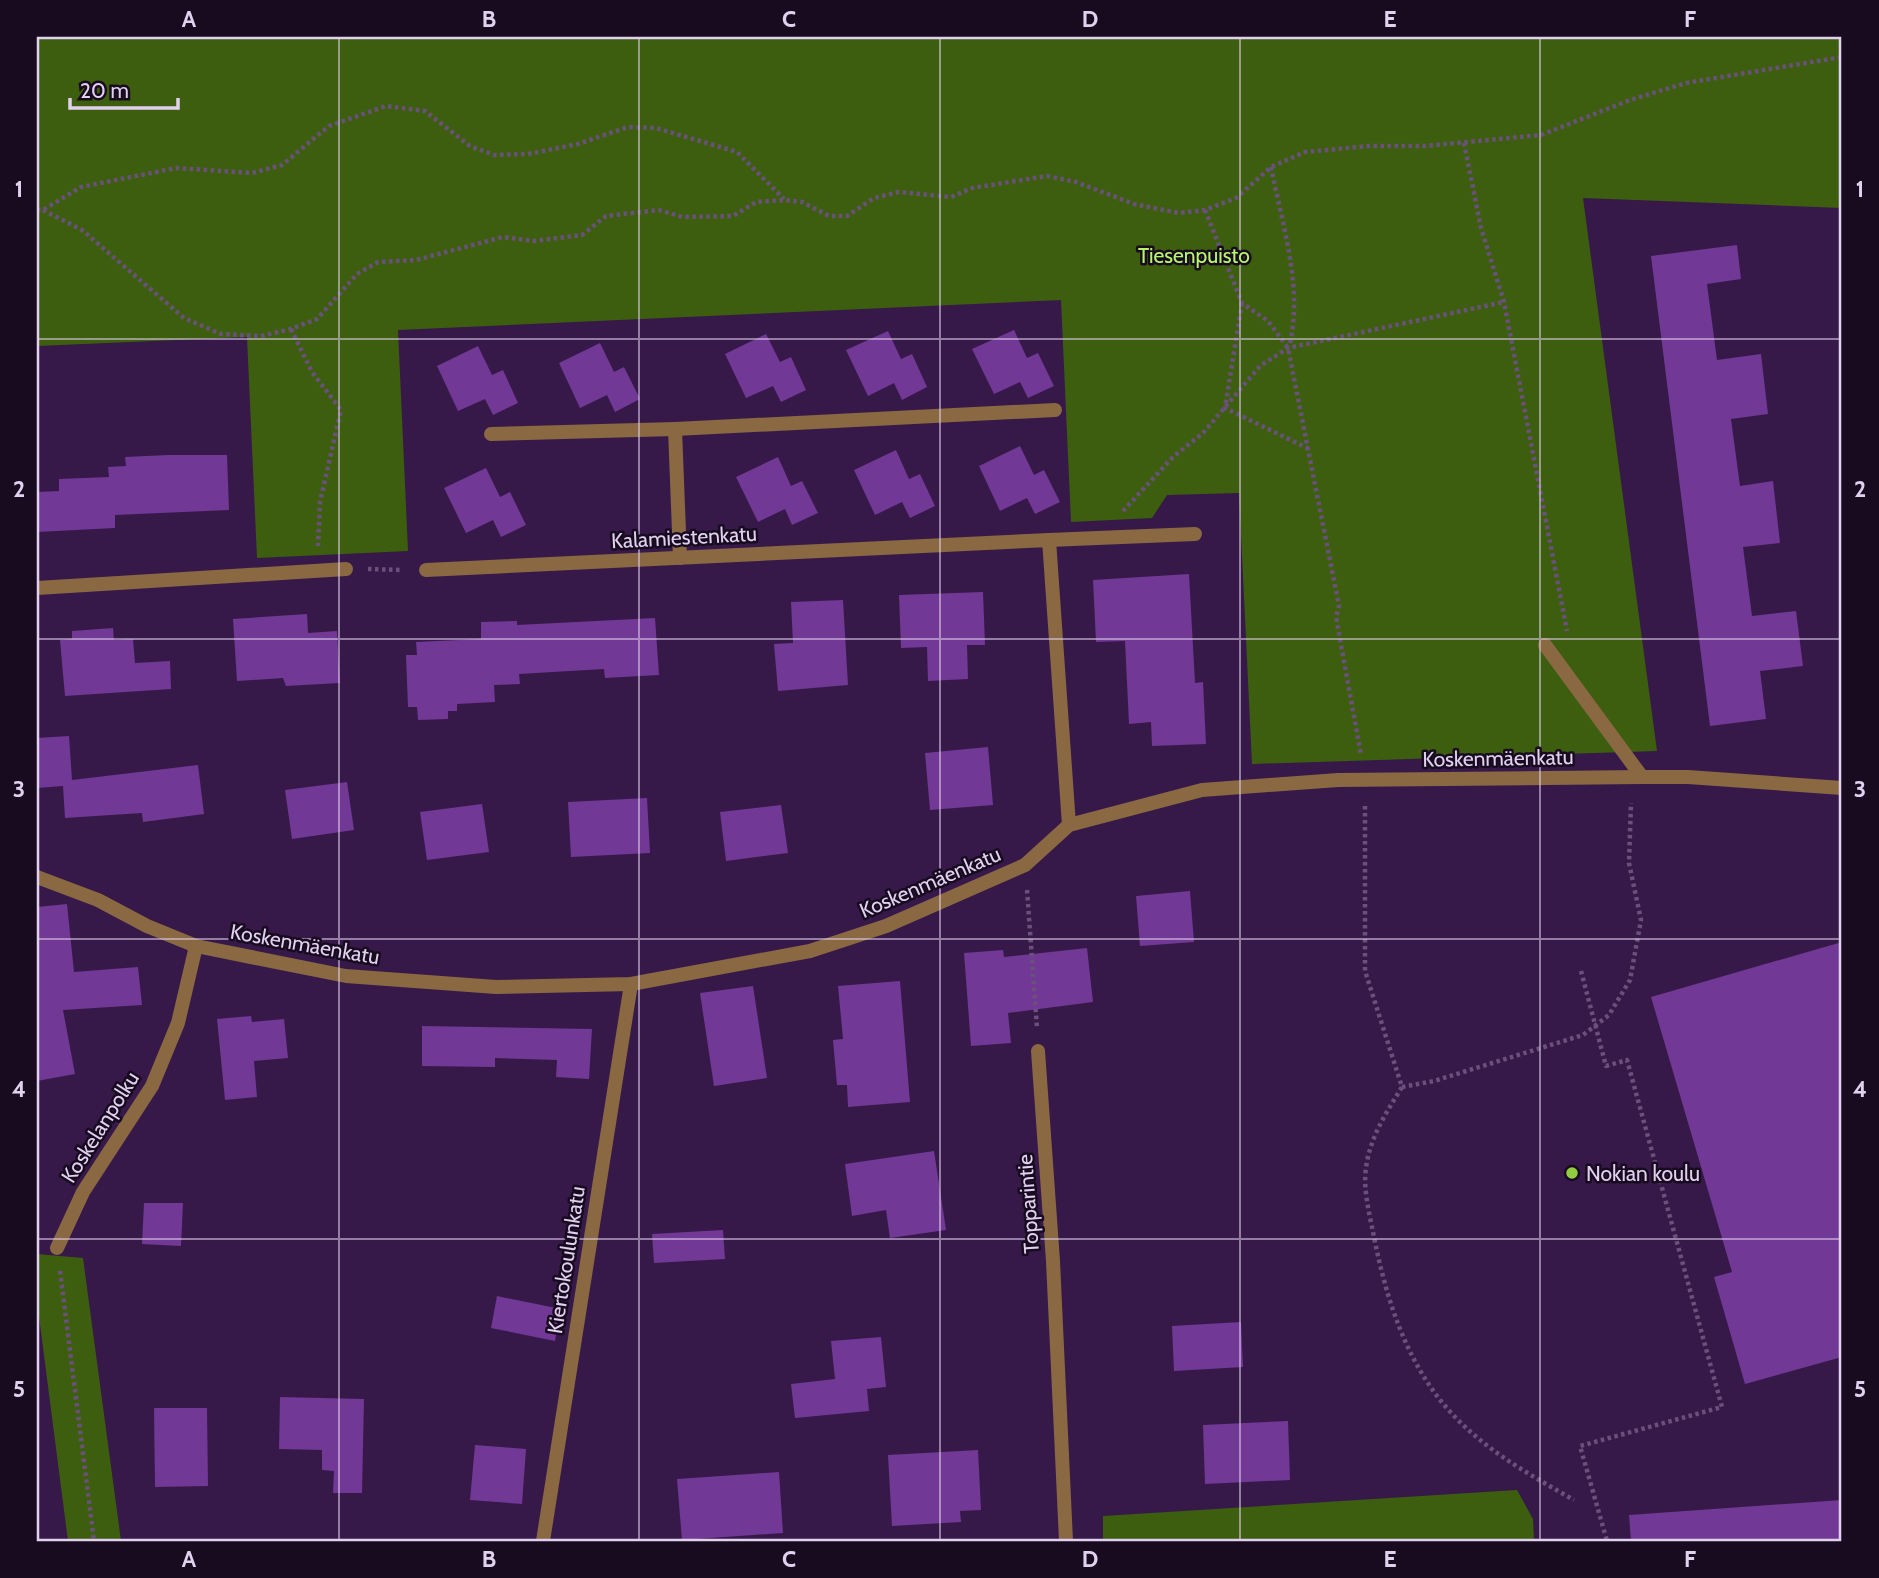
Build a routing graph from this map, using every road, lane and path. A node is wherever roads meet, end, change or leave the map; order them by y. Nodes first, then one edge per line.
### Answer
1 (1842, 57) edge
2 (1464, 143) junction
3 (1271, 167) junction
4 (785, 200) junction
5 (40, 210) edge
6 (1205, 210) junction
7 (1504, 302) junction
8 (1242, 303) junction
9 (291, 329) junction
10 (1288, 348) junction
11 (1225, 408) junction
12 (1055, 410) dead end
13 (674, 429) junction
14 (491, 434) dead end
15 (1309, 449) junction
16 (1195, 534) dead end
17 (1102, 538) junction
18 (1049, 540) junction
19 (680, 558) junction
20 (346, 569) joint
21 (426, 570) joint
22 (317, 571) junction
23 (37, 588) edge
24 (1545, 645) dead end
25 (1567, 675) junction
26 (1637, 777) junction
27 (1365, 780) junction
28 (1842, 788) edge
29 (1069, 825) junction
30 (1025, 865) junction
31 (37, 877) edge
32 (196, 946) junction
33 (1581, 971) dead end
34 (631, 984) junction
35 (1596, 1028) junction
36 (1038, 1051) joint
37 (1402, 1087) junction
38 (57, 1248) joint
39 (1574, 1500) dead end
40 (94, 1541) edge
41 (543, 1541) edge
42 (1066, 1541) edge
43 (1607, 1541) edge

1 - 2 path
2 - 3 path
2 - 7 path
3 - 6 path
3 - 10 path
4 - 5 path
4 - 6 path
4 - 9 path
5 - 9 path
6 - 8 path
7 - 10 path
7 - 25 path
8 - 10 path
8 - 11 path
9 - 22 path
10 - 11 path
10 - 15 path
11 - 15 path
11 - 17 path
12 - 13 street
13 - 14 street
13 - 19 street
15 - 27 path
16 - 17 street, Kalamiestenkatu
17 - 18 street, Kalamiestenkatu
18 - 19 street, Kalamiestenkatu
18 - 29 street
19 - 21 street, Kalamiestenkatu
20 - 21 path
20 - 22 street
22 - 23 street
24 - 25 street
25 - 26 street
26 - 27 street, Koskenmäenkatu
26 - 28 street, Koskenmäenkatu
26 - 35 path
27 - 29 street, Koskenmäenkatu
27 - 37 path
29 - 30 street, Koskenmäenkatu
30 - 34 street, Koskenmäenkatu
30 - 36 path
31 - 32 street, Koskenmäenkatu
32 - 34 street, Koskenmäenkatu
32 - 38 street, Koskelanpolku
33 - 35 path
34 - 41 street, Kiertokoulunkatu
35 - 37 path
35 - 43 path
36 - 42 street, Topparintie
37 - 39 path
38 - 40 path

